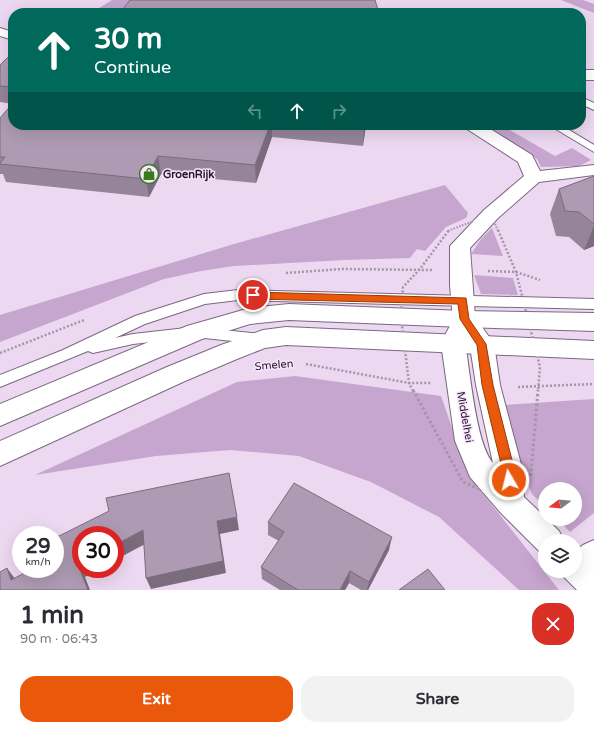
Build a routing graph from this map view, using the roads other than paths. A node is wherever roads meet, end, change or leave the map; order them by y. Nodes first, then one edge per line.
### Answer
1 (481, 130) edge
2 (562, 130) edge
3 (594, 149) edge
4 (594, 170) edge
5 (534, 177) junction
6 (594, 304) edge
7 (464, 310) junction
8 (594, 322) edge
9 (195, 332) junction
10 (263, 339) junction
11 (453, 343) junction
12 (482, 344) junction
13 (594, 350) edge
14 (68, 354) junction
15 (0, 381) edge
16 (0, 415) edge
17 (0, 454) edge
18 (510, 503) junction
19 (542, 534) edge

1 - 5 street
2 - 3 lane
4 - 5 street
5 - 7 street
6 - 7 lane
7 - 8 street
7 - 9 street
7 - 11 street
7 - 12 street
7 - 14 lane
9 - 10 lane
9 - 14 lane
9 - 16 street
10 - 11 street
10 - 17 street
11 - 12 street
11 - 18 street, Middelhei
12 - 13 street
12 - 18 street
14 - 15 lane
18 - 19 street, Middelhei

